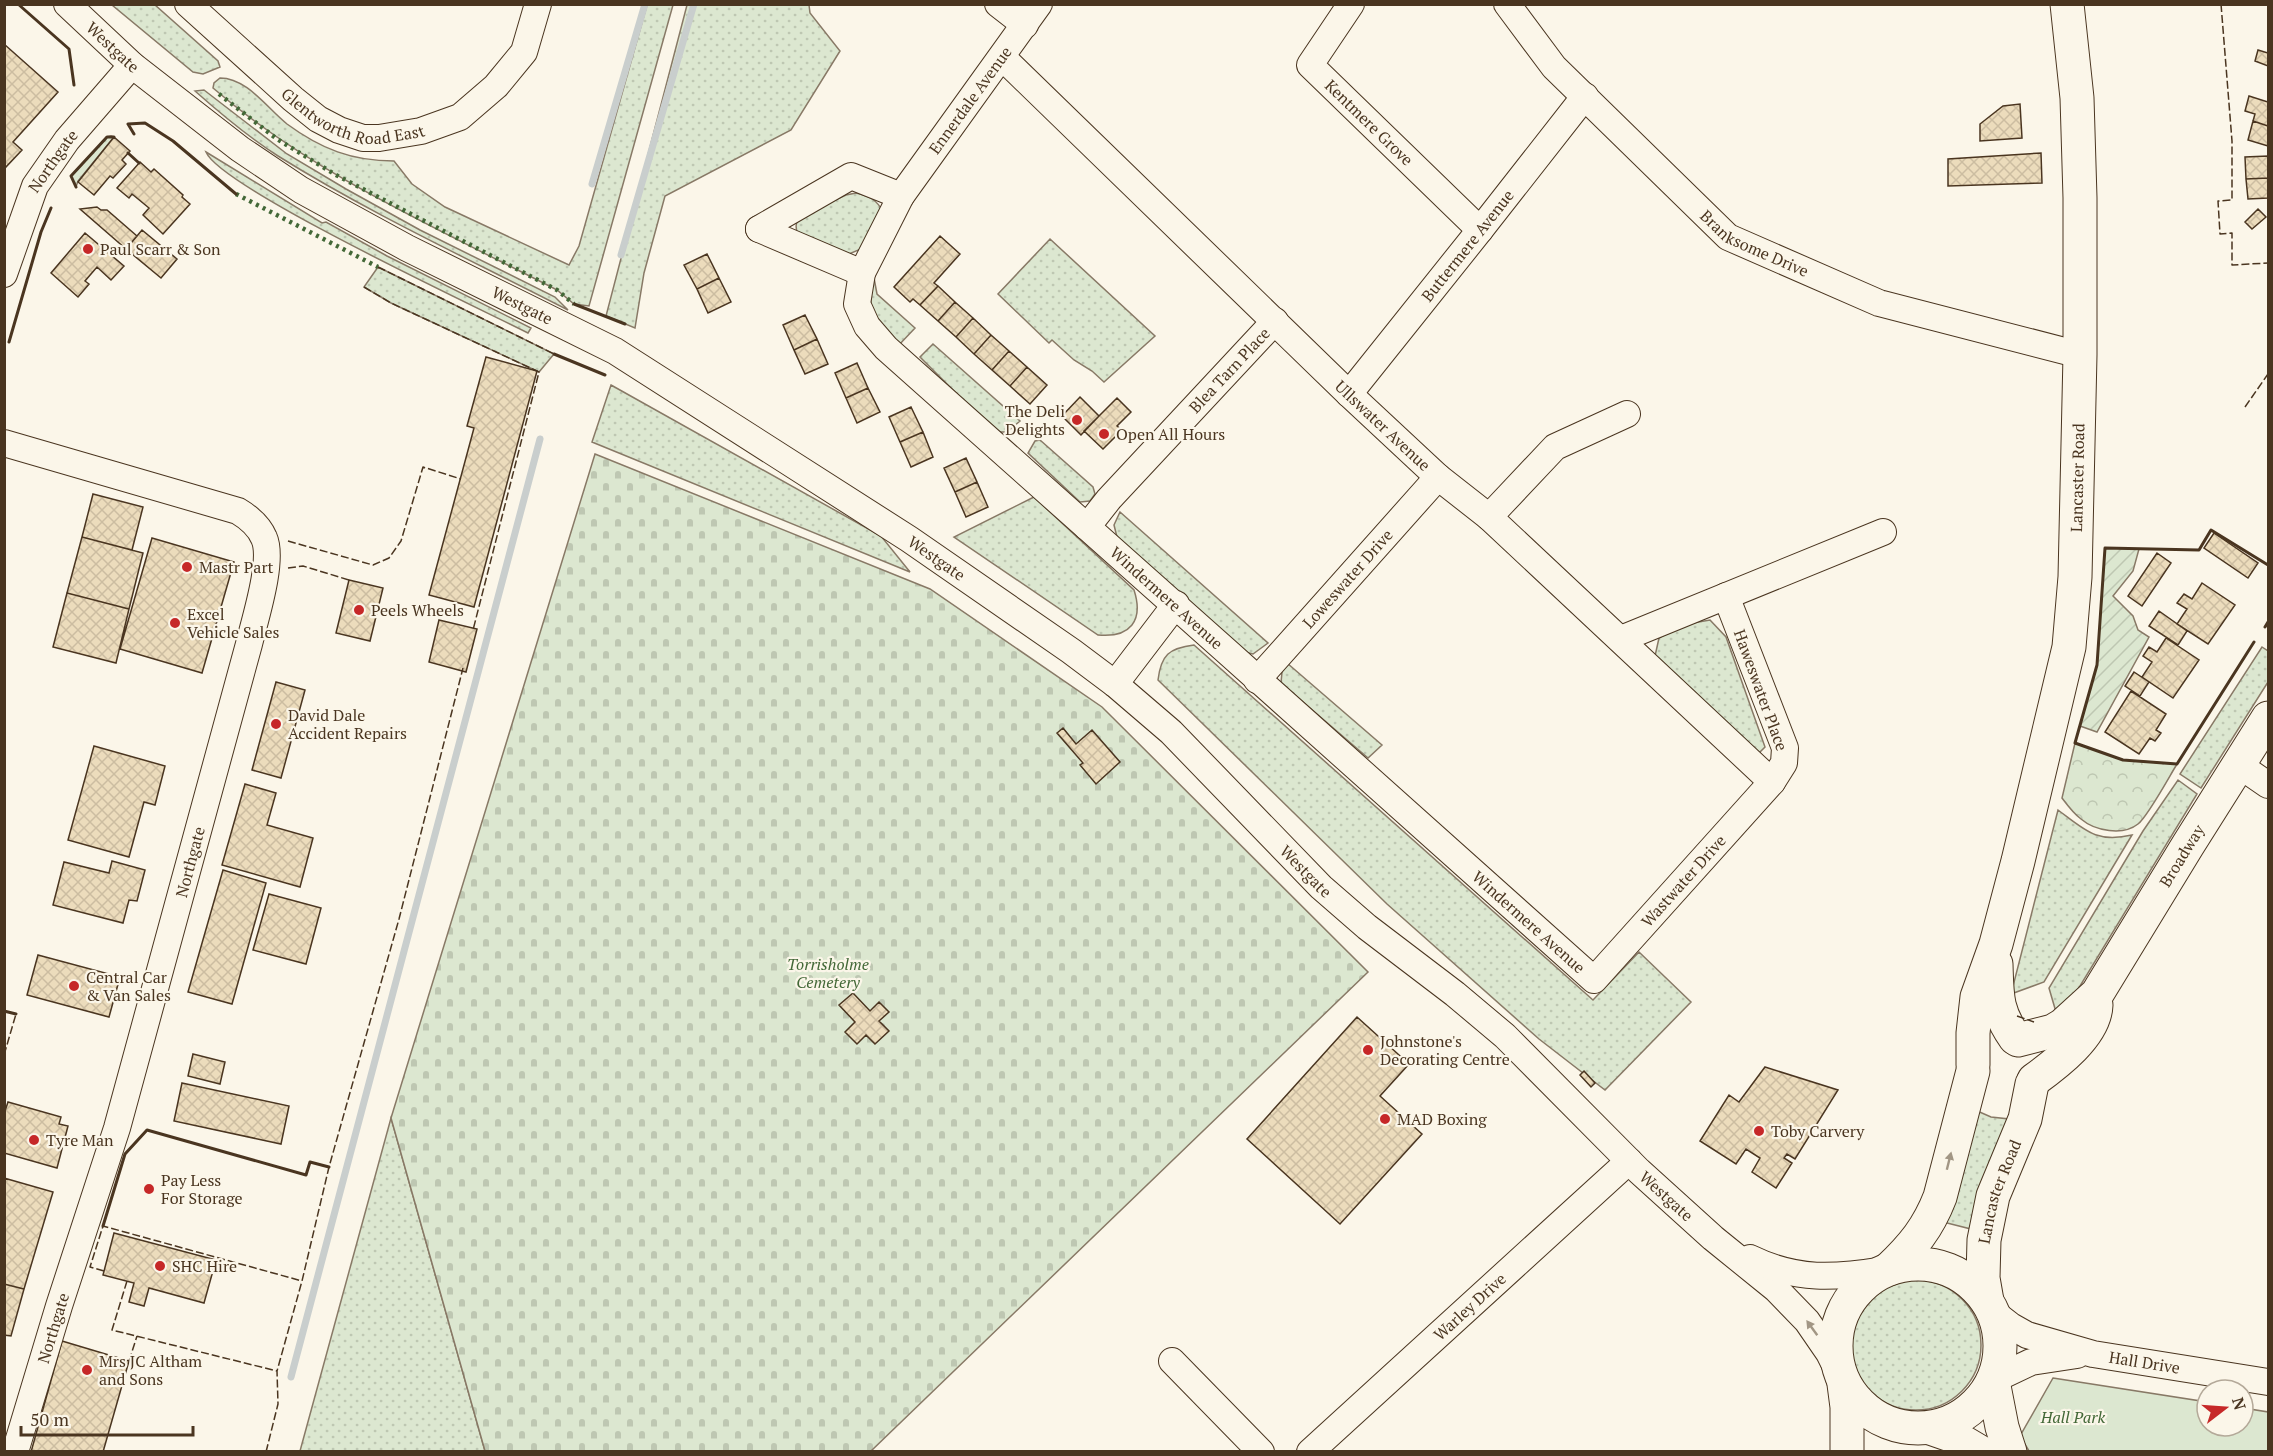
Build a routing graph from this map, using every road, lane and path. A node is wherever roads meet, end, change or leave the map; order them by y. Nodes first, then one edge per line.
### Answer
1 (67, 4) edge
2 (188, 4) edge
3 (538, 4) edge
4 (998, 4) edge
5 (1352, 4) edge
6 (1507, 4) edge
7 (2067, 4) edge
8 (1032, 15) edge
9 (1002, 57) junction
10 (132, 65) junction
11 (1585, 96) junction
12 (901, 196) junction
13 (1480, 230) junction
14 (862, 273) junction
15 (4, 274) edge
16 (1275, 321) junction
17 (2080, 355) junction
18 (1349, 394) junction
19 (1627, 414) dead end
20 (4, 443) edge
21 (1438, 477) junction
22 (1489, 517) junction
23 (1087, 527) junction
24 (1883, 532) dead end
25 (1726, 596) junction
26 (1176, 604) junction
27 (1622, 639) junction
28 (1257, 680) junction
29 (1115, 684) junction
30 (2268, 718) edge
31 (2239, 765) junction
32 (1772, 782) junction
33 (2268, 785) edge
34 (1996, 944) junction
35 (1594, 980) joint
36 (2097, 994) junction
37 (2017, 1039) junction
38 (1973, 1068) junction
39 (2033, 1082) junction
40 (1629, 1161) junction
41 (1713, 1238) junction
42 (1887, 1269) junction
43 (1990, 1306) junction
44 (2093, 1354) junction
45 (1172, 1361) dead end
46 (1993, 1380) junction
47 (1843, 1381) junction
48 (2268, 1382) edge
49 (1928, 1428) junction
50 (15, 1452) edge
51 (1261, 1452) edge
52 (1310, 1452) edge
53 (1846, 1452) edge
54 (1891, 1452) edge
55 (1980, 1452) edge
56 (2010, 1452) edge

1 - 10 street, Westgate
2 - 3 street, Glentworth Road East
4 - 8 street
5 - 13 street, Kentmere Grove
6 - 11 street, Branksome Drive
7 - 17 main road, Lancaster Road
8 - 9 street, Ennerdale Avenue
9 - 12 street, Ennerdale Avenue
9 - 16 street, Ullswater Avenue
10 - 15 street, Northgate
10 - 29 street, Westgate
11 - 13 street, Buttermere Avenue
11 - 17 street, Branksome Drive
12 - 14 street, Ennerdale Avenue
12 - 14 street
13 - 18 street, Buttermere Avenue
14 - 23 street, Windermere Avenue
16 - 18 street, Ullswater Avenue
16 - 23 street, Blea Tarn Place
17 - 34 main road, Lancaster Road
18 - 21 street, Ullswater Avenue
19 - 22 street
20 - 50 street, Northgate
21 - 22 street, Ullswater Avenue
21 - 28 street, Loweswater Drive
22 - 27 street, Ullswater Avenue
23 - 26 street, Windermere Avenue
24 - 25 street
25 - 27 street
25 - 32 street, Haweswater Place
26 - 28 street, Windermere Avenue
26 - 29 street
27 - 32 street, Ullswater Avenue
28 - 35 street, Windermere Avenue
29 - 40 street, Westgate
30 - 31 main road, Broadway
31 - 33 street
31 - 36 main road, Broadway
32 - 35 street, Wastwater Drive
34 - 37 main road, Lancaster Road
34 - 38 main road, Lancaster Road
36 - 37 main road, Broadway
36 - 39 main road, Broadway
37 - 38 main road
37 - 39 main road
38 - 39 main road
42 -> 38 main road, Lancaster Road
39 - 43 main road, Lancaster Road
40 - 41 street, Westgate
40 - 52 street, Warley Drive
41 - 42 street, Westgate
47 -> 41 street, Westgate
42 - 43 main road
42 - 47 main road
43 - 44 street, Hall Drive
43 - 46 main road
44 - 46 street, Hall Drive
44 - 48 street, Hall Drive
45 - 51 street
46 - 49 main road
46 - 56 main road
47 - 49 main road
47 - 53 main road
49 - 54 main road
49 - 55 main road

